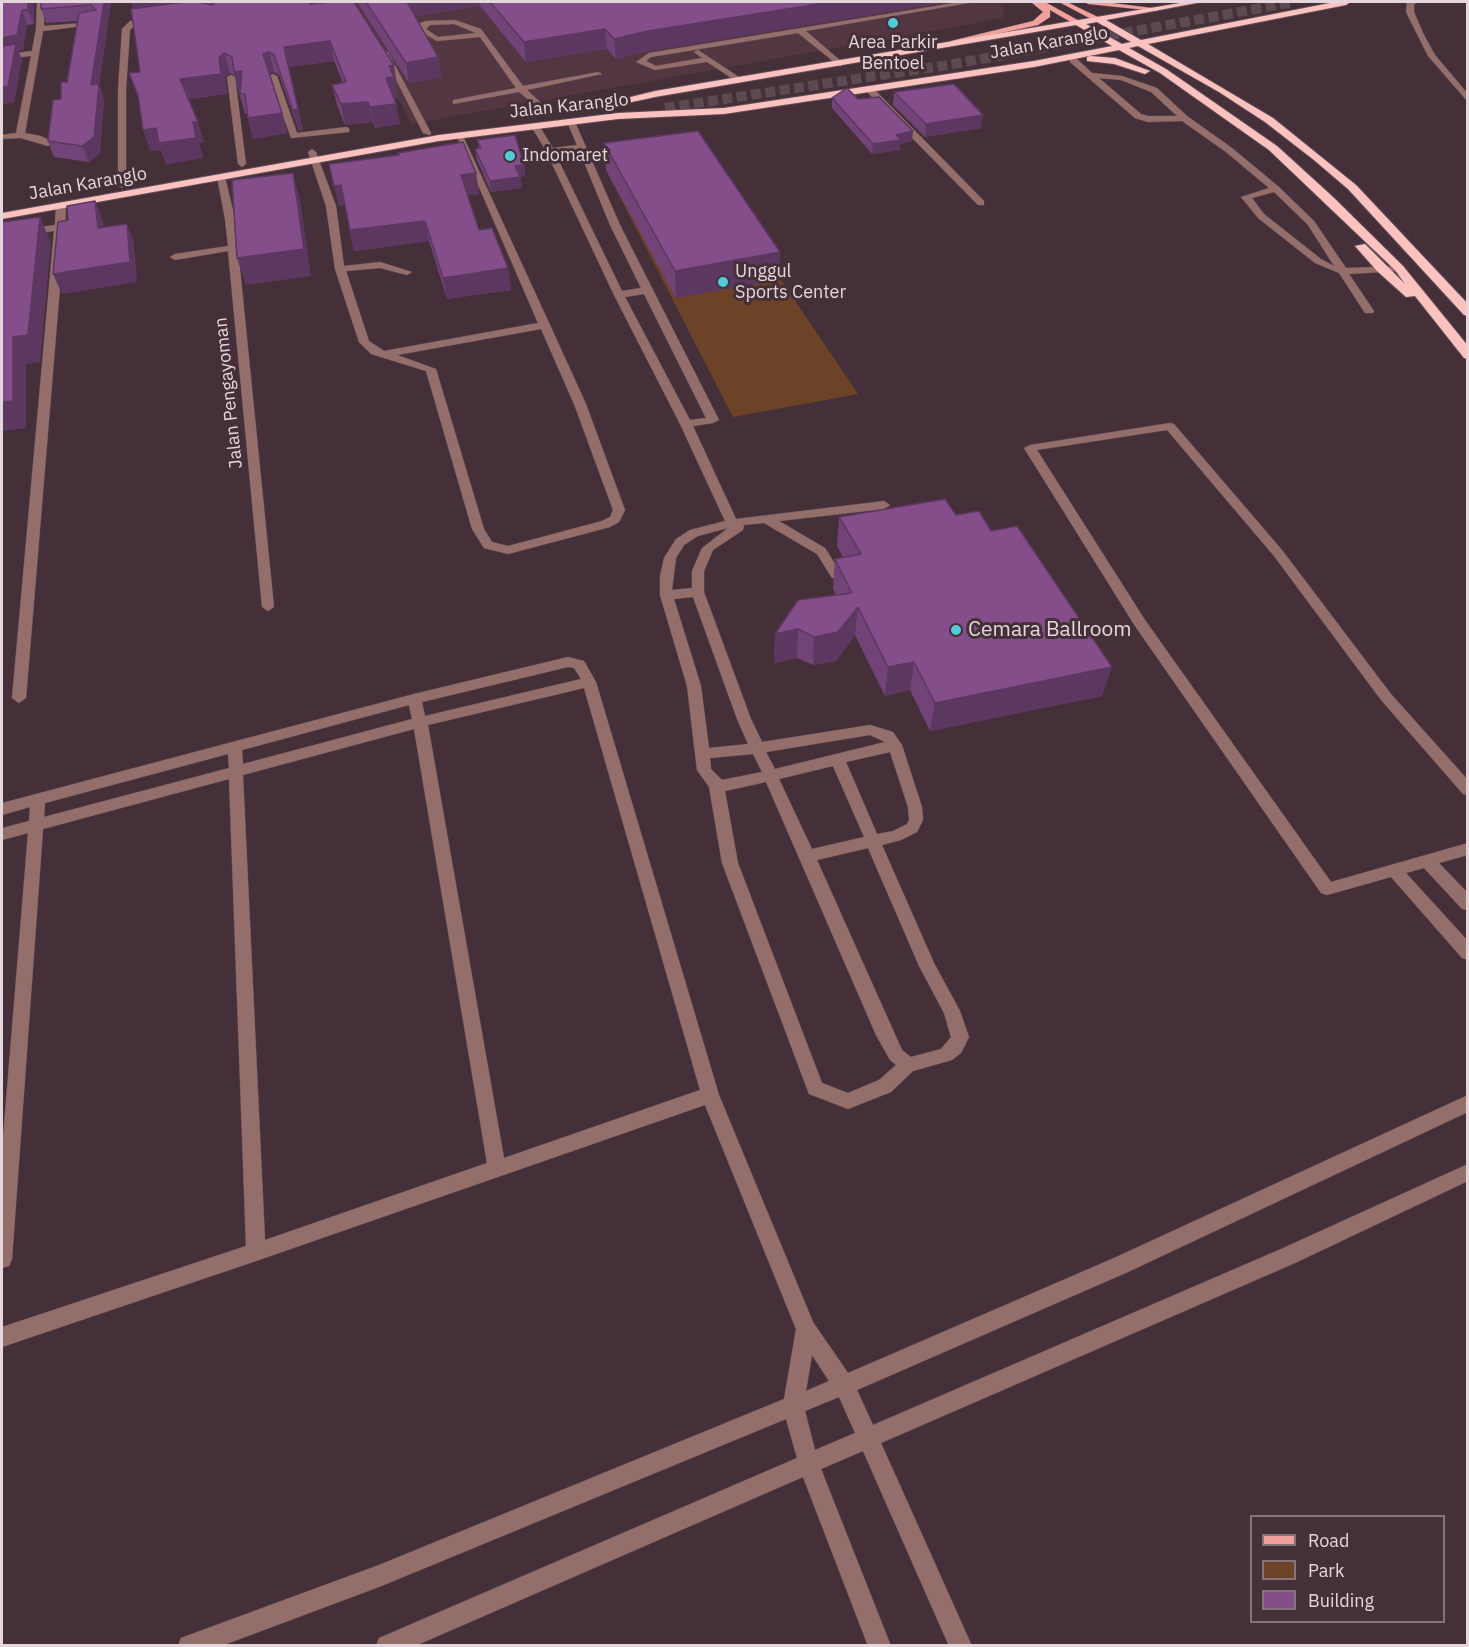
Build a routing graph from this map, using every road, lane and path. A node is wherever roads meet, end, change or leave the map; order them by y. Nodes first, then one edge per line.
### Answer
1 (40, 2) edge
2 (970, 2) edge
3 (1035, 2) edge
4 (1041, 2) edge
5 (1062, 2) edge
6 (1088, 2) edge
7 (1198, 2) edge
8 (1346, 2) edge
9 (1414, 2) edge
10 (1156, 9) junction
11 (1098, 19) junction
12 (160, 20) edge
13 (1079, 23) junction
14 (95, 24) edge
15 (40, 29) junction
16 (1203, 31) junction
17 (801, 32) junction
18 (482, 35) junction
19 (378, 41) edge
20 (1141, 43) junction
21 (1188, 43) dead end
22 (1121, 47) junction
23 (694, 48) junction
24 (905, 52) junction
25 (35, 53) junction
26 (1181, 53) dead end
27 (2, 57) edge
28 (705, 60) junction
29 (1073, 60) junction
30 (839, 64) junction
31 (1034, 64) junction
32 (1182, 66) junction
33 (598, 74) dead end
34 (1092, 75) junction
35 (273, 76) edge
36 (231, 77) edge
37 (739, 81) junction
38 (521, 89) junction
39 (870, 90) junction
40 (653, 99) tunnel mouth
41 (1467, 100) edge
42 (456, 102) dead end
43 (611, 105) junction
44 (665, 108) tunnel mouth
45 (548, 114) junction
46 (618, 116) junction
47 (1184, 118) junction
48 (571, 122) junction
49 (535, 126) junction
50 (345, 130) dead end
51 (427, 133) junction
52 (20, 135) junction
53 (459, 136) junction
54 (2, 137) edge
55 (48, 143) edge
56 (582, 147) junction
57 (316, 148) junction
58 (550, 152) junction
59 (242, 164) junction
60 (221, 177) junction
61 (122, 185) junction
62 (1276, 189) junction
63 (981, 203) dead end
64 (61, 205) junction
65 (2, 207) edge
66 (2, 216) edge
67 (60, 227) junction
68 (601, 227) junction
69 (2, 235) edge
70 (608, 242) junction
71 (232, 248) junction
72 (175, 258) dead end
73 (1399, 268) junction
74 (340, 269) junction
75 (1381, 269) junction
76 (1344, 271) junction
77 (407, 272) dead end
78 (647, 290) junction
79 (619, 295) junction
80 (1369, 311) dead end
81 (1467, 312) edge
82 (1435, 313) junction
83 (545, 325) junction
84 (433, 346) junction
85 (383, 355) junction
86 (1467, 355) edge
87 (431, 369) junction
88 (686, 424) junction
89 (884, 505) dead end
90 (763, 520) junction
91 (733, 526) junction
92 (677, 546) junction
93 (708, 548) junction
94 (836, 575) edge
95 (698, 592) junction
96 (666, 595) junction
97 (268, 607) dead end
98 (589, 682) junction
99 (19, 698) dead end
100 (414, 699) junction
101 (420, 722) junction
102 (895, 745) junction
103 (235, 746) junction
104 (757, 748) junction
105 (702, 754) junction
106 (837, 759) junction
107 (235, 774) junction
108 (771, 776) junction
109 (716, 784) junction
110 (1467, 790) edge
111 (38, 799) junction
112 (2, 808) edge
113 (35, 825) junction
114 (2, 834) edge
115 (872, 840) junction
116 (1467, 849) edge
117 (808, 856) junction
118 (1426, 860) junction
119 (1393, 869) junction
120 (1467, 904) edge
121 (1467, 952) edge
122 (908, 1065) junction
123 (710, 1095) junction
124 (1467, 1104) edge
125 (497, 1169) junction
126 (1467, 1172) edge
127 (256, 1252) junction
128 (2, 1259) edge
129 (806, 1329) junction
130 (2, 1337) edge
131 (844, 1385) junction
132 (793, 1405) junction
133 (866, 1437) junction
134 (809, 1465) junction
135 (189, 1646) edge
136 (387, 1646) edge
137 (880, 1646) edge
138 (961, 1646) edge

1 - 15 street
2 - 17 street
3 - 24 main road
4 - 13 main road
5 - 11 main road
6 - 10 main road
7 - 10 highway, Jalan Karanglo
8 - 16 highway, Jalan Karanglo
9 - 41 street
10 - 11 highway, Jalan Karanglo
11 - 13 highway, Jalan Karanglo
11 - 20 highway
12 - 61 street
13 - 22 highway
13 - 24 highway, Jalan Karanglo
14 - 15 street
15 - 25 street
16 - 20 highway, Jalan Karanglo
16 - 21 highway
17 - 23 street
17 - 30 street
18 - 18 street
18 - 38 street
19 - 51 street
20 - 22 highway, Jalan Karanglo
20 - 32 highway
22 - 31 highway, Jalan Karanglo
22 - 73 highway
23 - 28 street
23 - 28 street
24 - 30 highway, Jalan Karanglo
25 - 27 street
25 - 52 street
26 - 32 highway
28 - 37 street
29 - 31 highway
29 - 34 street
29 - 75 highway
30 - 37 highway, Jalan Karanglo
31 - 39 highway, Jalan Karanglo
32 - 81 highway
33 - 38 street
34 - 47 street
34 - 47 street
35 - 57 street
36 - 59 street
37 - 43 highway, Jalan Karanglo
38 - 42 street
38 - 45 street
39 - 46 highway, Jalan Karanglo
39 - 63 street
40 - 43 highway
43 - 45 highway, Jalan Karanglo
44 - 46 highway
45 - 51 highway, Jalan Karanglo
46 - 48 highway, Jalan Karanglo
47 - 62 street
48 - 49 highway, Jalan Karanglo
48 - 56 street
49 - 53 highway, Jalan Karanglo
49 - 58 street
50 - 57 street
51 - 57 highway, Jalan Karanglo
52 - 54 street
52 - 55 street
53 - 57 highway, Jalan Karanglo
53 - 83 street
56 - 58 street
56 - 68 street
57 - 59 highway, Jalan Karanglo
57 - 60 highway, Jalan Karanglo
57 - 74 street
58 - 68 street
59 - 61 highway, Jalan Karanglo
60 - 64 highway, Jalan Karanglo
60 - 71 street, Jalan Pengayoman
61 - 65 highway, Jalan Karanglo
62 - 76 street
62 - 76 street
64 - 66 highway, Jalan Karanglo
64 - 67 street
67 - 69 street
67 - 99 street
68 - 70 street
68 - 70 street
70 - 78 street
70 - 79 street
71 - 72 street
71 - 97 street, Jalan Pengayoman
73 - 75 street
73 - 82 highway
74 - 77 street
74 - 85 street
75 - 76 street
75 - 82 highway
76 - 80 street
78 - 79 street
78 - 88 street
79 - 88 street
82 - 86 highway
83 - 84 street
83 - 87 street
84 - 85 street
84 - 87 street
85 - 87 street
88 - 91 street
89 - 90 street
90 - 91 street
90 - 94 street
91 - 92 street
91 - 93 street
92 - 93 street
92 - 96 street
93 - 95 street
95 - 96 street
95 - 104 street
96 - 105 street
98 - 100 street
98 - 101 street
98 - 123 street
100 - 101 street
100 - 103 street
101 - 107 street
101 - 125 street
102 - 104 street
102 - 106 street
102 - 115 street
103 - 107 street
103 - 111 street
104 - 105 street
104 - 108 street
105 - 109 street
106 - 108 street
106 - 115 street
107 - 113 street
107 - 127 street
108 - 109 street
108 - 117 street
109 - 122 street
110 - 119 street
111 - 112 street
111 - 113 street
113 - 114 street
113 - 128 street
115 - 117 street
115 - 122 street
116 - 118 street
117 - 122 street
118 - 119 street
118 - 120 street
119 - 121 street
123 - 125 street
123 - 129 street
124 - 131 street
125 - 127 street
126 - 133 street
127 - 130 street
129 - 131 street
129 - 132 street
131 - 132 street
131 - 133 street
132 - 134 street
132 - 135 street
133 - 134 street
133 - 138 street
134 - 136 street
134 - 137 street

